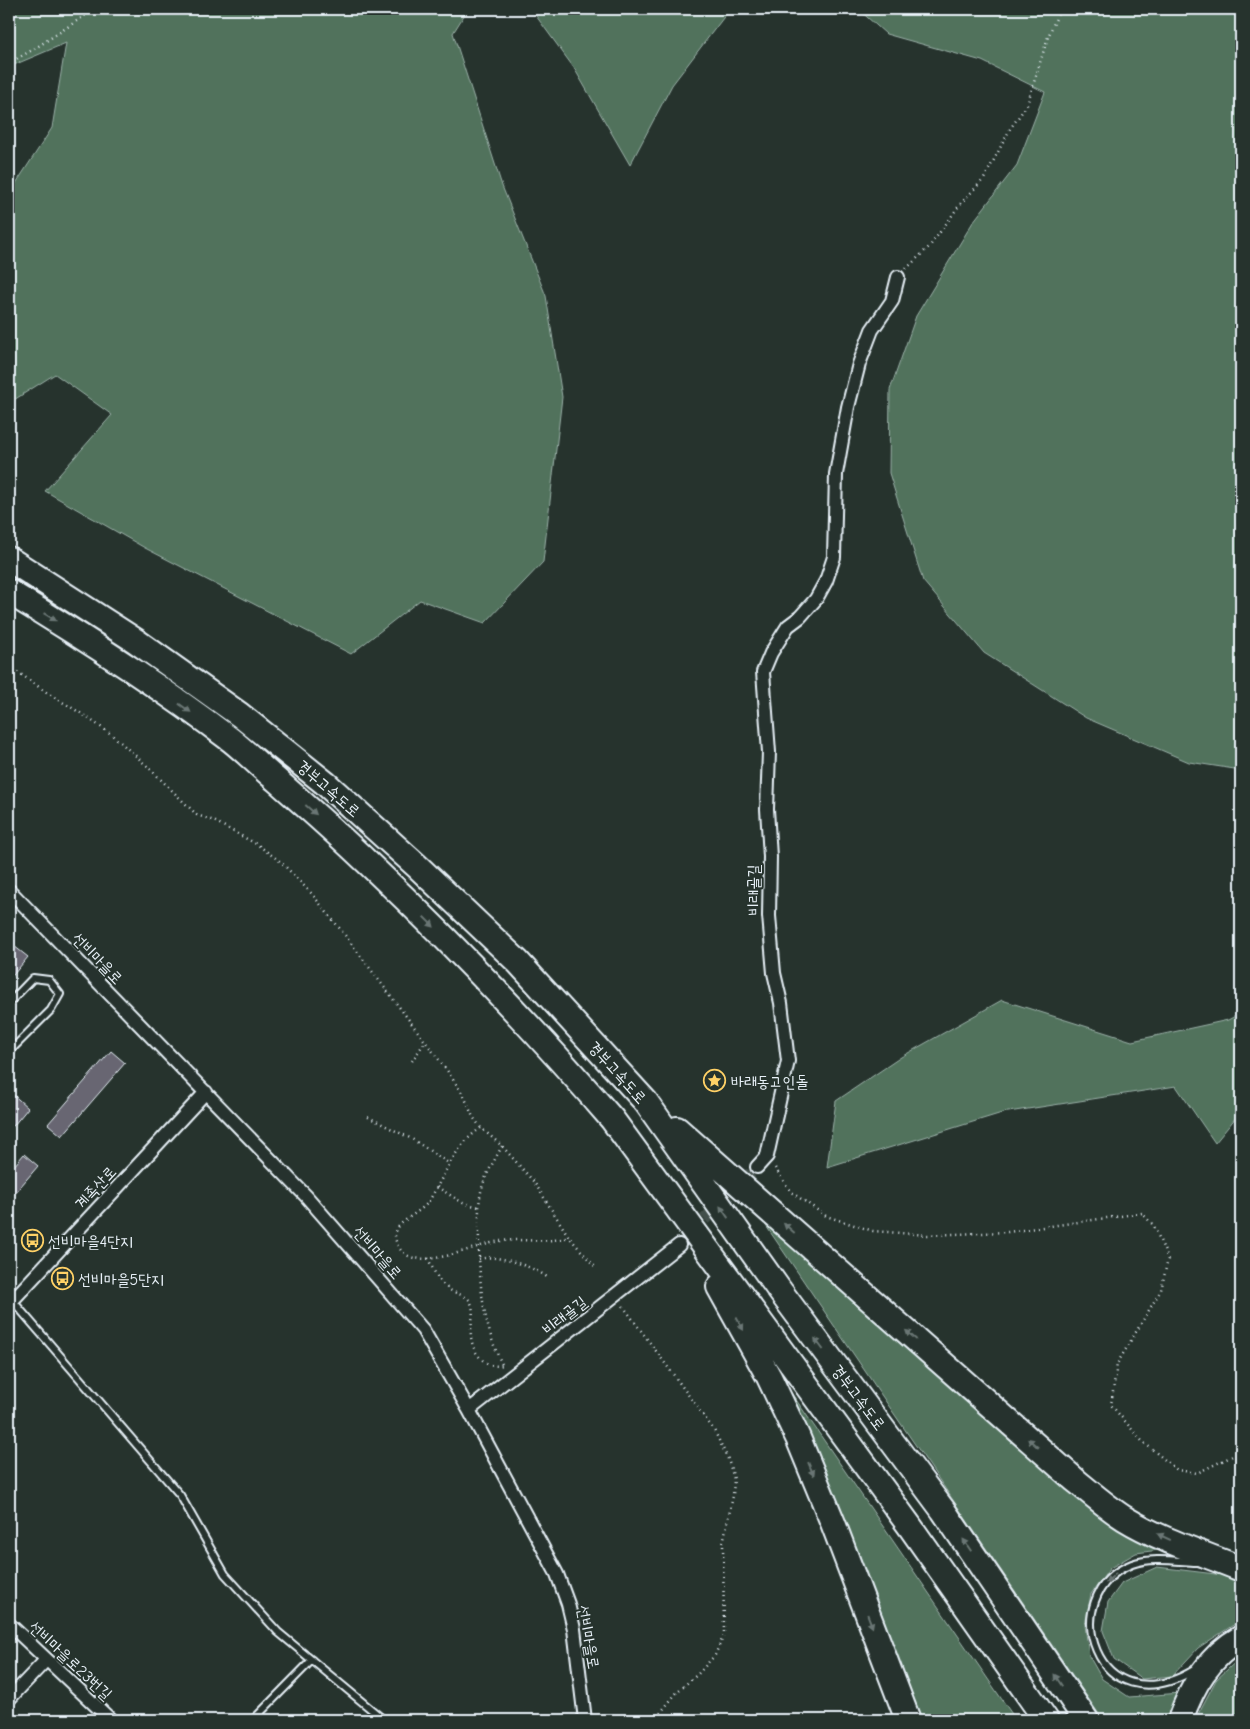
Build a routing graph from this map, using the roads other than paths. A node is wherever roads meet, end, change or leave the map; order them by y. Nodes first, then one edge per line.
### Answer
1 (898, 277) road end
2 (9, 559) edge
3 (9, 592) edge
4 (9, 890) edge
5 (9, 1003) edge
6 (9, 1052) edge
7 (206, 1092) junction
8 (646, 1102) junction
9 (612, 1119) junction
10 (756, 1167) tunnel mouth
11 (679, 1245) tunnel mouth
12 (10, 1301) edge
13 (469, 1410) junction
14 (1233, 1566) edge
15 (9, 1624) edge
16 (1241, 1638) edge
17 (1221, 1652) junction
18 (46, 1660) junction
19 (312, 1660) junction
20 (9, 1699) edge
21 (111, 1720) edge
22 (253, 1720) edge
23 (384, 1720) edge
24 (584, 1720) edge
25 (908, 1720) edge
26 (1046, 1720) edge
27 (1086, 1720) edge
28 (1180, 1720) edge

1 - 10 street, 비래골길
2 - 8 highway, 경부고속도로
3 -> 9 highway, 경부고속도로
4 - 7 street, 선비마을로
5 - 6 lane
7 - 12 street, 계족산로
7 - 13 street, 선비마을로
14 -> 8 highway
27 -> 8 highway, 경부고속도로
9 -> 25 highway
9 - 26 highway, 경부고속도로
11 - 13 street, 비래골길
12 - 19 lane
13 - 24 street, 선비마을로
14 -> 17 lane
15 - 18 street, 선비마을로23번길
16 - 17 highway
17 - 28 highway
18 - 20 street
18 - 21 street, 선비마을로23번길
19 - 22 lane
19 - 23 lane

